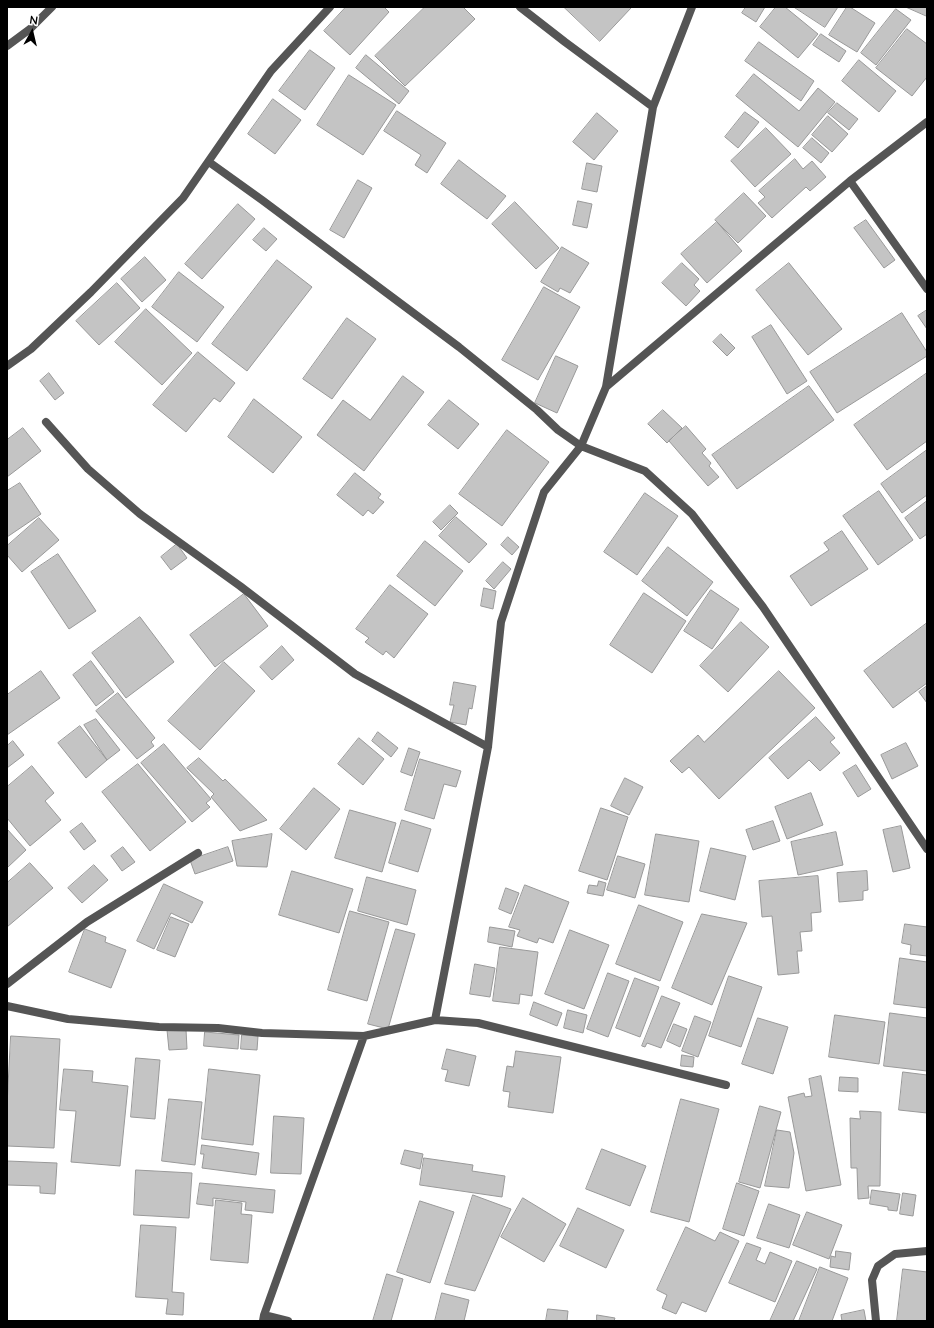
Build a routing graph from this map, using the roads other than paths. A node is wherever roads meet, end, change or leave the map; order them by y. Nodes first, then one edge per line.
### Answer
1 (52, 7) edge
2 (330, 7) edge
3 (520, 7) edge
4 (692, 7) edge
5 (7, 46) edge
6 (652, 107) junction
7 (927, 122) edge
8 (209, 162) junction
9 (850, 181) junction
10 (927, 289) edge
11 (7, 366) edge
12 (606, 387) junction
13 (46, 422) dead end
14 (581, 446) junction
15 (488, 747) junction
16 (927, 849) edge
17 (198, 853) dead end
18 (7, 984) edge
19 (7, 1006) edge
20 (435, 1020) junction
21 (364, 1036) junction
22 (726, 1086) dead end
23 (927, 1251) edge
24 (264, 1318) edge
25 (288, 1321) edge
26 (876, 1321) edge

1 - 5 street
2 - 8 street
3 - 6 street
4 - 6 street
6 - 12 street
7 - 9 street
8 - 11 street
8 - 14 street
9 - 10 street
9 - 12 street
12 - 14 street
13 - 15 street
14 - 15 street
14 - 16 street
15 - 20 street
17 - 18 street
19 - 21 street
20 - 21 street
20 - 22 street
21 - 24 street
23 - 26 street
24 - 25 street

